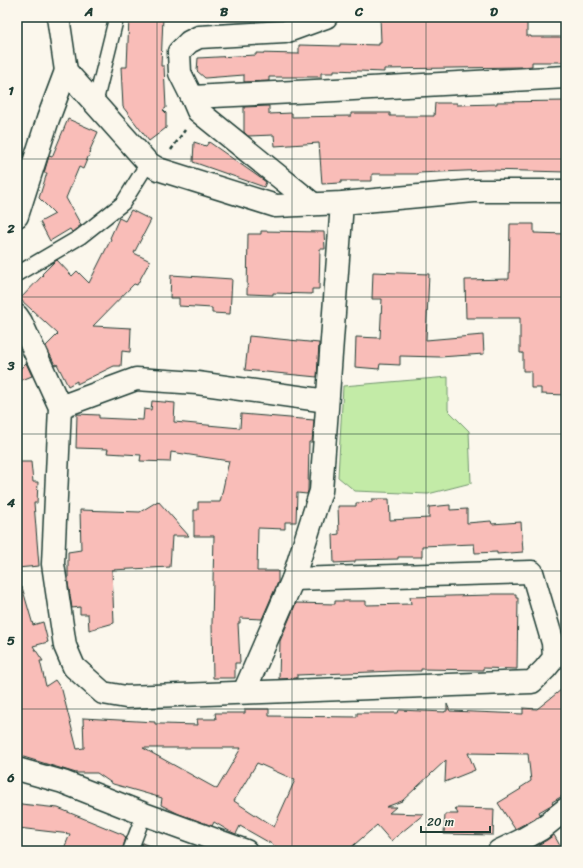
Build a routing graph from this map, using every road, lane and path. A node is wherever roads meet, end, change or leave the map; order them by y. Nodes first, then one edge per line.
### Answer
1 (58, 17) edge
2 (115, 17) edge
3 (326, 17) edge
4 (66, 71) junction
5 (566, 77) edge
6 (95, 104) junction
7 (194, 109) junction
8 (157, 163) junction
9 (566, 191) edge
10 (342, 203) junction
11 (313, 204) junction
12 (17, 215) edge
13 (17, 274) edge
14 (17, 316) edge
15 (327, 401) junction
16 (60, 407) junction
17 (293, 579) junction
18 (244, 692) junction
19 (17, 769) edge
20 (566, 808) edge
21 (144, 814) junction
22 (130, 851) edge
23 (246, 851) edge
24 (499, 851) edge

1 - 4 street
2 - 6 lane
3 - 7 street
4 - 6 street
4 - 12 street
5 - 7 street
6 - 8 street
7 - 8 path
7 - 11 street
8 - 11 street
8 - 13 lane
9 - 10 street
10 - 11 street
10 - 15 street
14 - 16 street
15 - 16 street
15 - 17 street
16 - 18 street
17 - 18 street
17 - 18 street
19 - 21 street
20 - 24 street
21 - 22 lane
21 - 23 street

